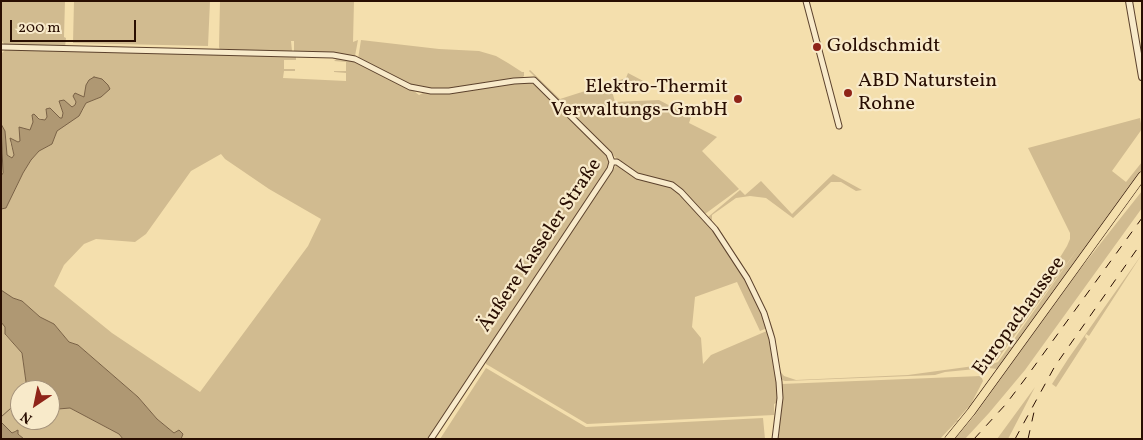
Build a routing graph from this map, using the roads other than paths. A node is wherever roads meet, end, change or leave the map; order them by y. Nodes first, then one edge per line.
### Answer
1 (806, 1) edge
2 (1129, 1) edge
3 (1, 46) edge
4 (1142, 77) edge
5 (839, 126) dead end
6 (612, 162) junction
7 (1142, 176) edge
8 (1142, 184) edge
9 (1115, 212) junction
10 (431, 439) edge
11 (775, 439) edge
12 (949, 439) edge

1 - 5 street
2 - 4 street
3 - 6 street
6 - 10 street, Äußere Kasseler Straße
6 - 11 street, Äußere Kasseler Straße
7 - 9 main road, Europachaussee
8 - 9 main road, Europachaussee
9 - 12 main road, Europachaussee

